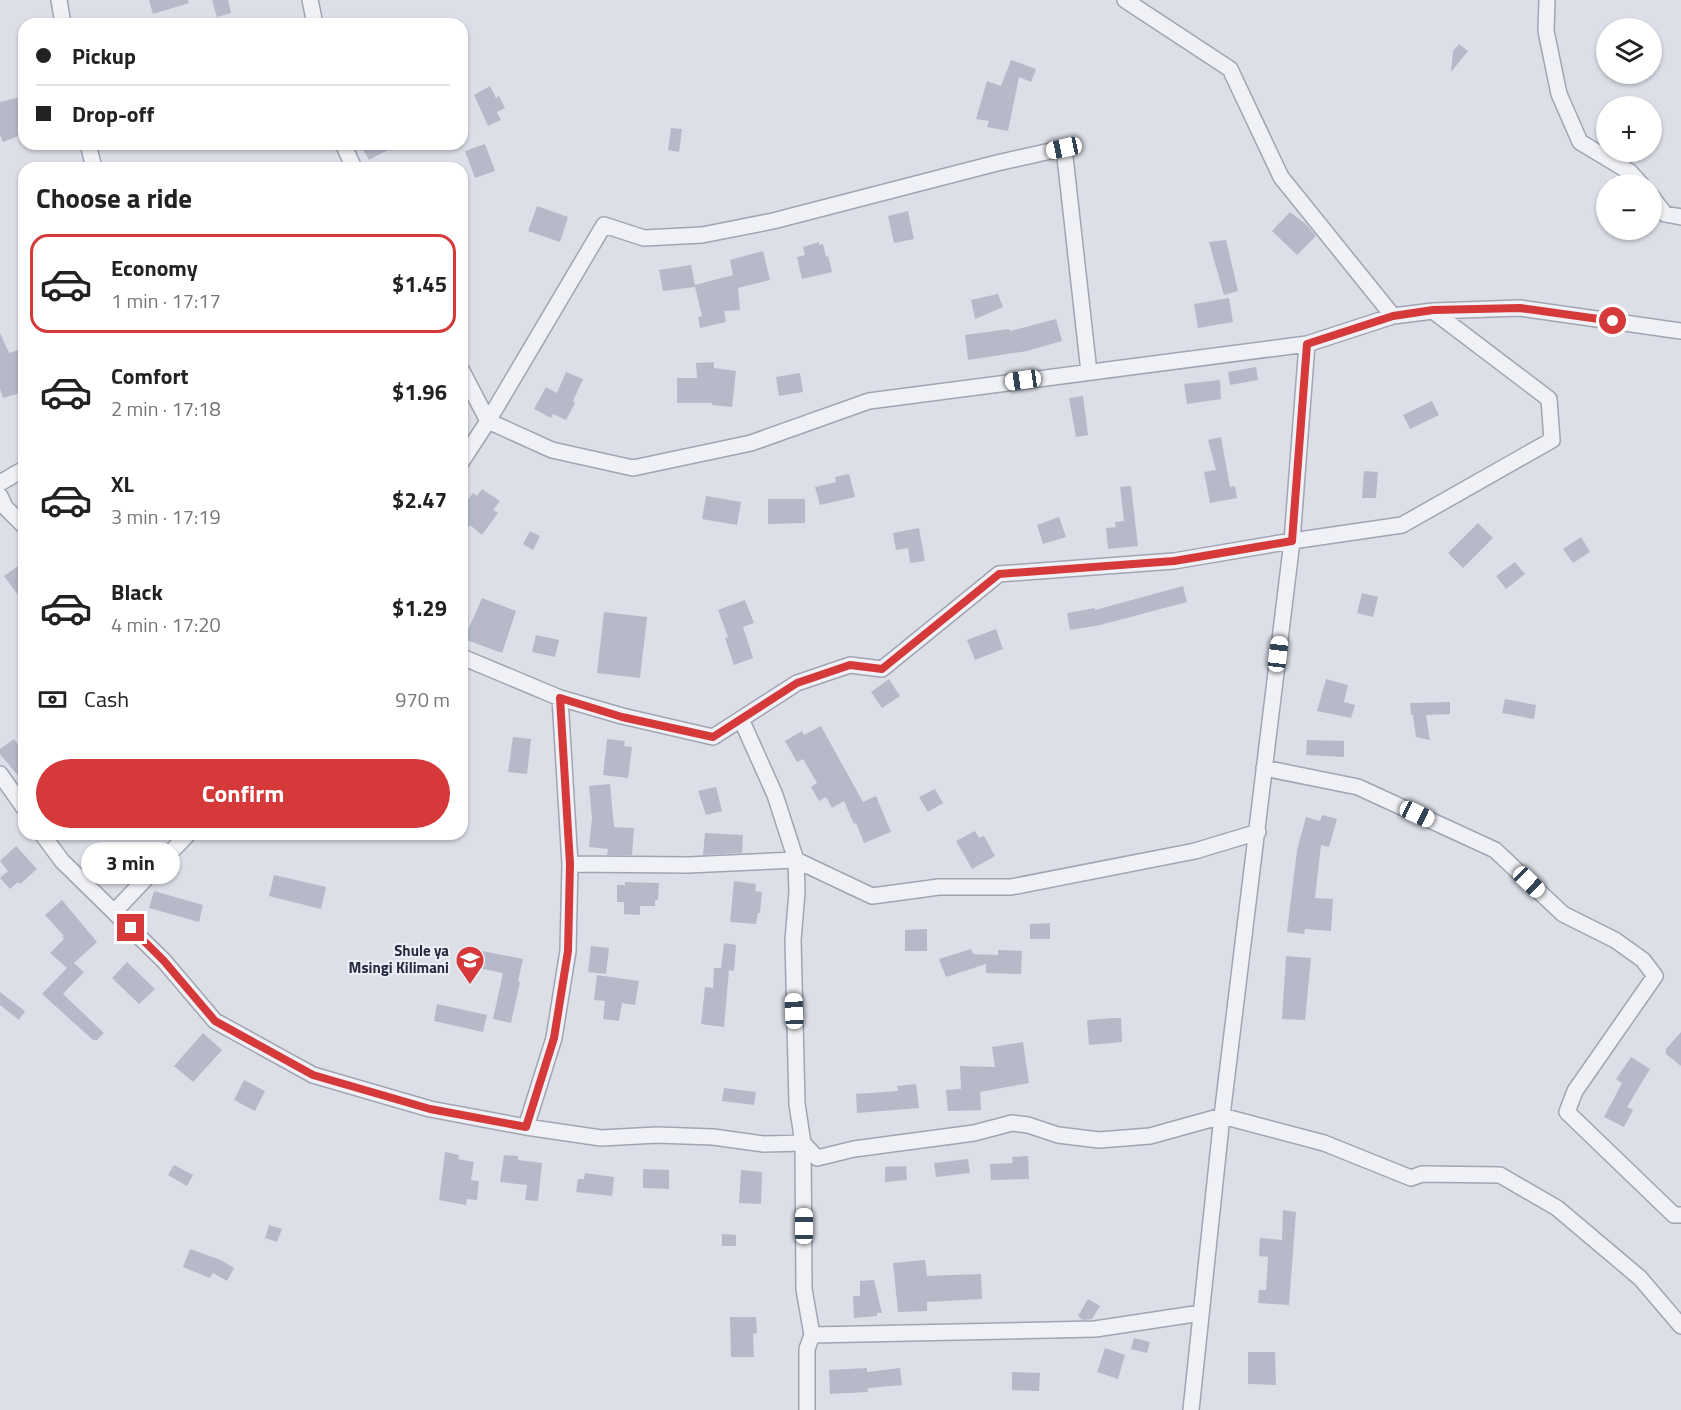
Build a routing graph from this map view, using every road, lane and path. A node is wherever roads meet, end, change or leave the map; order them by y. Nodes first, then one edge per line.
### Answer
1 (59, 0) edge
2 (310, 0) edge
3 (1125, 0) edge
4 (1547, 0) edge
5 (62, 18) edge
6 (314, 18) edge
7 (1632, 174) edge
8 (1662, 210) edge
9 (1681, 217) edge
10 (1433, 310) junction
11 (1393, 316) junction
12 (1681, 331) edge
13 (1307, 344) junction
14 (1089, 372) junction
15 (468, 383) edge
16 (488, 421) junction
17 (468, 452) edge
18 (18, 472) edge
19 (0, 483) edge
20 (1, 502) edge
21 (18, 520) edge
22 (1292, 541) junction
23 (468, 660) edge
24 (560, 698) junction
25 (741, 718) junction
26 (1264, 768) junction
27 (0, 774) edge
28 (18, 800) edge
29 (1258, 832) junction
30 (46, 840) edge
31 (182, 840) edge
32 (796, 860) junction
33 (570, 864) junction
34 (114, 912) junction
35 (1222, 1116) junction
36 (526, 1127) junction
37 (803, 1143) junction
38 (1681, 1215) edge
39 (1201, 1313) junction
40 (1681, 1326) edge
41 (812, 1335) junction
42 (807, 1410) edge
43 (1191, 1410) edge

1 - 5 street
2 - 6 street
3 - 11 street
4 - 7 street
8 - 9 street
10 - 11 street
10 - 12 street
10 - 22 street
11 - 13 street
13 - 14 street
13 - 22 street
14 - 16 street
14 - 16 street
15 - 16 street
16 - 17 street
18 - 19 street
20 - 21 street
22 - 25 street
22 - 26 street
23 - 24 street
24 - 25 street
24 - 33 street
25 - 32 street
26 - 29 street
26 - 38 street
27 - 28 street
29 - 32 street
29 - 35 street
30 - 34 street
31 - 34 street
32 - 33 street
32 - 37 street
33 - 36 street
34 - 36 street
35 - 37 street
35 - 39 street
35 - 40 street
36 - 37 street
37 - 41 street
39 - 41 street
39 - 43 street
41 - 42 street

